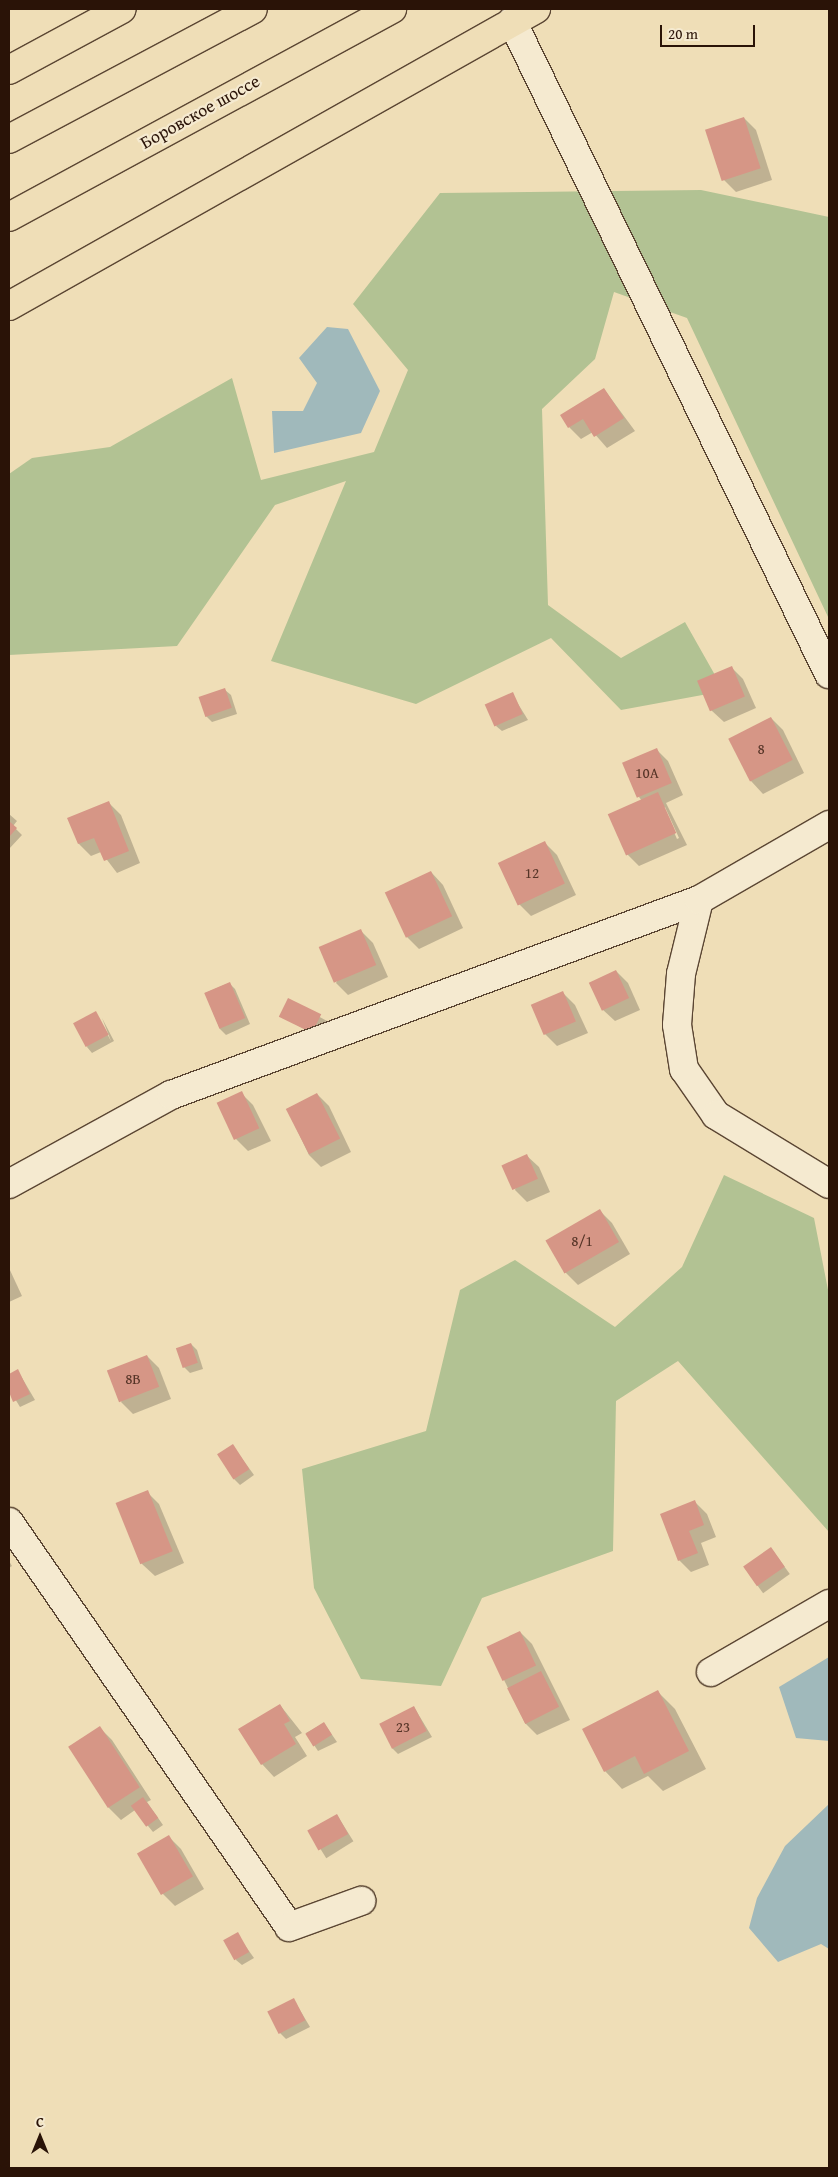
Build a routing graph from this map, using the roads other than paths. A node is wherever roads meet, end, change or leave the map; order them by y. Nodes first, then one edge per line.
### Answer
1 (122, 9) edge
2 (253, 9) edge
3 (392, 9) edge
4 (536, 9) edge
5 (512, 21) junction
6 (9, 70) edge
7 (9, 139) edge
8 (9, 217) edge
9 (9, 306) edge
10 (829, 674) edge
11 (829, 825) edge
12 (699, 900) junction
13 (9, 1184) edge
14 (829, 1184) edge
15 (9, 1522) edge
16 (829, 1604) edge
17 (711, 1672) dead end
18 (362, 1901) dead end

1 - 6 main road
2 - 7 main road
3 - 8 main road, Боровское шоссе
4 - 5 main road
5 - 9 main road
5 - 10 street
11 - 12 street
12 - 13 street
12 - 14 street
15 - 18 street
16 - 17 street

